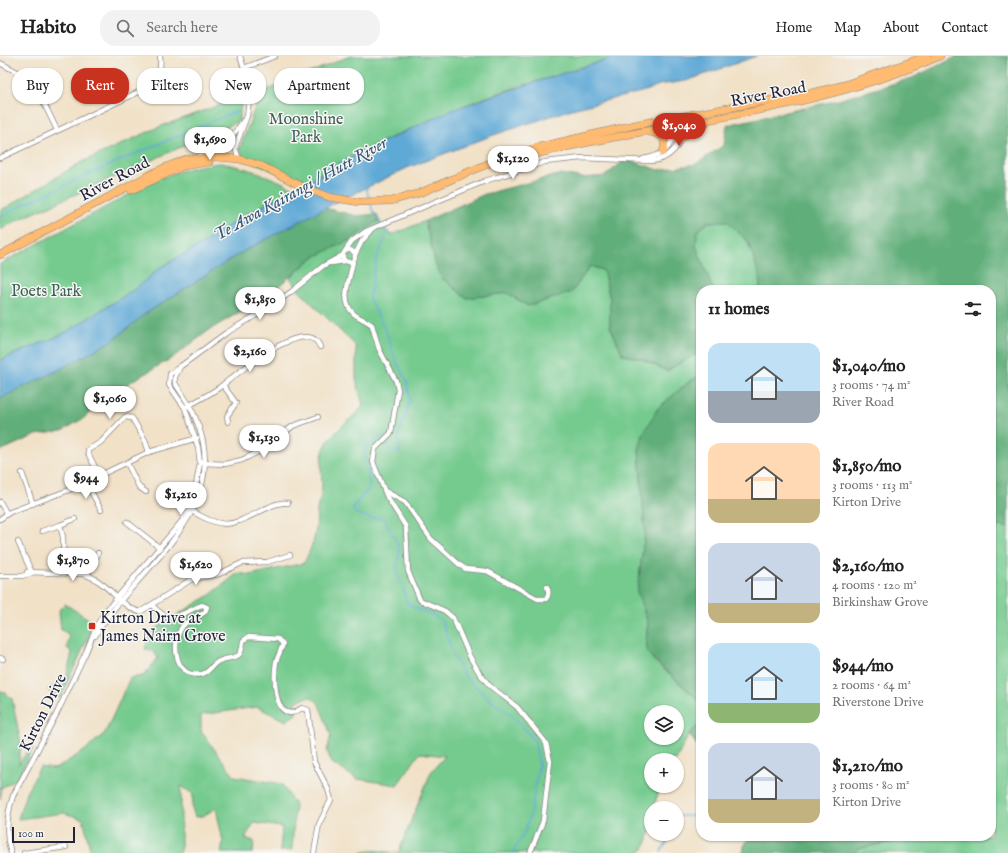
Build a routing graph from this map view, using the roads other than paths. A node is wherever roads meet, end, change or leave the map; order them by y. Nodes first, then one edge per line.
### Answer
1 (160, 56) edge
2 (240, 56) edge
3 (274, 56) edge
4 (927, 56) edge
5 (940, 56) edge
6 (0, 63) edge
7 (244, 68) joint
8 (767, 102) junction
9 (249, 104) edge
10 (788, 104) junction
11 (247, 116) junction
12 (678, 125) junction
13 (57, 130) junction
14 (645, 132) junction
15 (578, 138) junction
16 (680, 139) junction
17 (663, 152) junction
18 (196, 157) junction
19 (0, 158) edge
20 (239, 159) junction
21 (643, 160) junction
22 (274, 174) junction
23 (458, 177) junction
24 (375, 228) junction
25 (344, 253) junction
26 (0, 255) edge
27 (355, 255) junction
28 (0, 258) edge
29 (353, 261) junction
30 (345, 262) junction
31 (329, 263) junction
32 (349, 277) junction
33 (320, 347) dead end
34 (181, 366) junction
35 (223, 385) junction
36 (190, 405) junction
37 (185, 408) junction
38 (318, 417) dead end
39 (228, 422) dead end
40 (202, 437) junction
41 (196, 439) junction
42 (149, 452) junction
43 (127, 463) junction
44 (202, 463) junction
45 (22, 473) dead end
46 (99, 475) junction
47 (86, 482) junction
48 (385, 491) junction
49 (146, 492) dead end
50 (0, 502) edge
51 (288, 503) dead end
52 (32, 504) junction
53 (101, 510) dead end
54 (191, 510) junction
55 (7, 514) junction
56 (0, 519) edge
57 (76, 519) dead end
58 (127, 522) dead end
59 (60, 525) junction
60 (42, 531) dead end
61 (18, 542) dead end
62 (160, 548) junction
63 (98, 553) dead end
64 (290, 555) dead end
65 (30, 572) junction
66 (64, 573) junction
67 (87, 575) junction
68 (0, 576) edge
69 (547, 587) dead end
70 (120, 598) junction
71 (152, 604) junction
72 (66, 847) dead end
73 (10, 853) edge
74 (24, 853) edge
75 (314, 853) edge
76 (530, 853) edge

1 - 13 street
2 - 7 street
3 - 7 street
4 - 8 highway, River Road
5 - 10 highway, River Road
6 - 13 street
8 - 12 highway
8 - 15 highway, River Road
9 - 11 street
10 - 12 highway, River Road
10 - 16 highway
11 - 18 street
11 - 20 street
12 - 14 highway, River Road
12 - 15 highway
12 - 16 street
12 - 17 street
13 - 19 street
14 - 17 highway
14 - 23 highway, River Road
15 - 23 highway, River Road
16 - 21 street, Kirton Drive
17 - 21 street
18 - 20 highway, River Road
18 - 26 highway, River Road
20 - 22 highway, River Road
21 - 24 street, Kirton Drive
22 - 23 highway, River Road
22 - 28 highway, River Road
24 - 25 street, Kirton Drive
24 - 27 street
25 - 27 street
25 - 30 street
25 - 31 street, Kirton Drive
27 - 29 street
29 - 30 street
29 - 32 street
30 - 31 street
30 - 32 street
31 - 34 street, Kirton Drive
32 - 48 street
33 - 35 street
34 - 36 street, Kirton Drive
34 - 37 street, Kirton Drive
35 - 36 street
35 - 39 street
36 - 37 street
36 - 40 street, Kirton Drive
37 - 41 street, Kirton Drive
38 - 44 street
40 - 41 street
40 - 44 street, Kirton Drive
41 - 42 street
41 - 44 street, Kirton Drive
42 - 43 street
42 - 46 street
43 - 46 street
43 - 49 street
44 - 54 street, Kirton Drive
45 - 52 street
46 - 47 street
47 - 52 street
47 - 53 street
48 - 69 street
48 - 76 street
50 - 55 street
51 - 54 street
52 - 55 street
54 - 62 street, Kirton Drive
54 - 70 street, Kirton Drive
55 - 56 street
57 - 59 street
58 - 62 street
59 - 60 street
59 - 66 street
61 - 65 street
62 - 70 street, Kirton Drive
63 - 67 street
64 - 71 street
65 - 66 street
65 - 68 street
66 - 67 street
67 - 70 street
70 - 71 street
70 - 73 street, Kirton Drive
71 - 75 street
72 - 74 street

